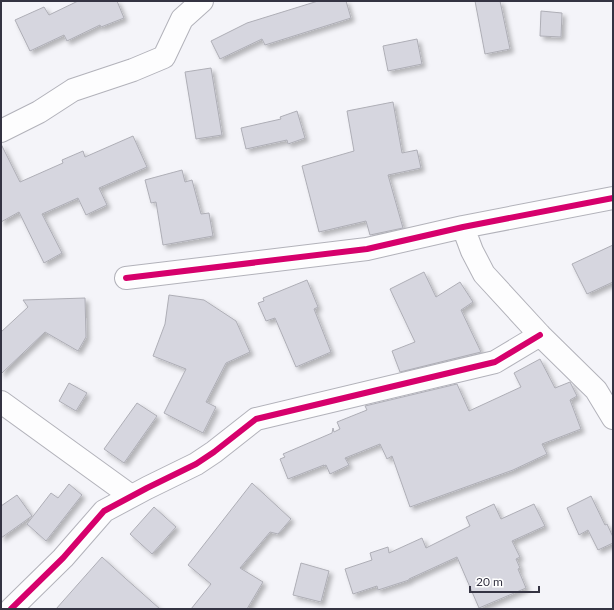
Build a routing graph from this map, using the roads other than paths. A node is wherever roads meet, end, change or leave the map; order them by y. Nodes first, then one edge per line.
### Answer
1 (202, 1) edge
2 (1, 131) edge
3 (613, 198) edge
4 (463, 227) junction
5 (126, 278) dead end
6 (540, 336) junction
7 (1, 402) edge
8 (613, 418) edge
9 (131, 496) junction
10 (11, 609) edge

1 - 2 street
3 - 4 street
4 - 5 street
4 - 6 street
6 - 8 street
6 - 9 street
7 - 9 street
9 - 10 street

